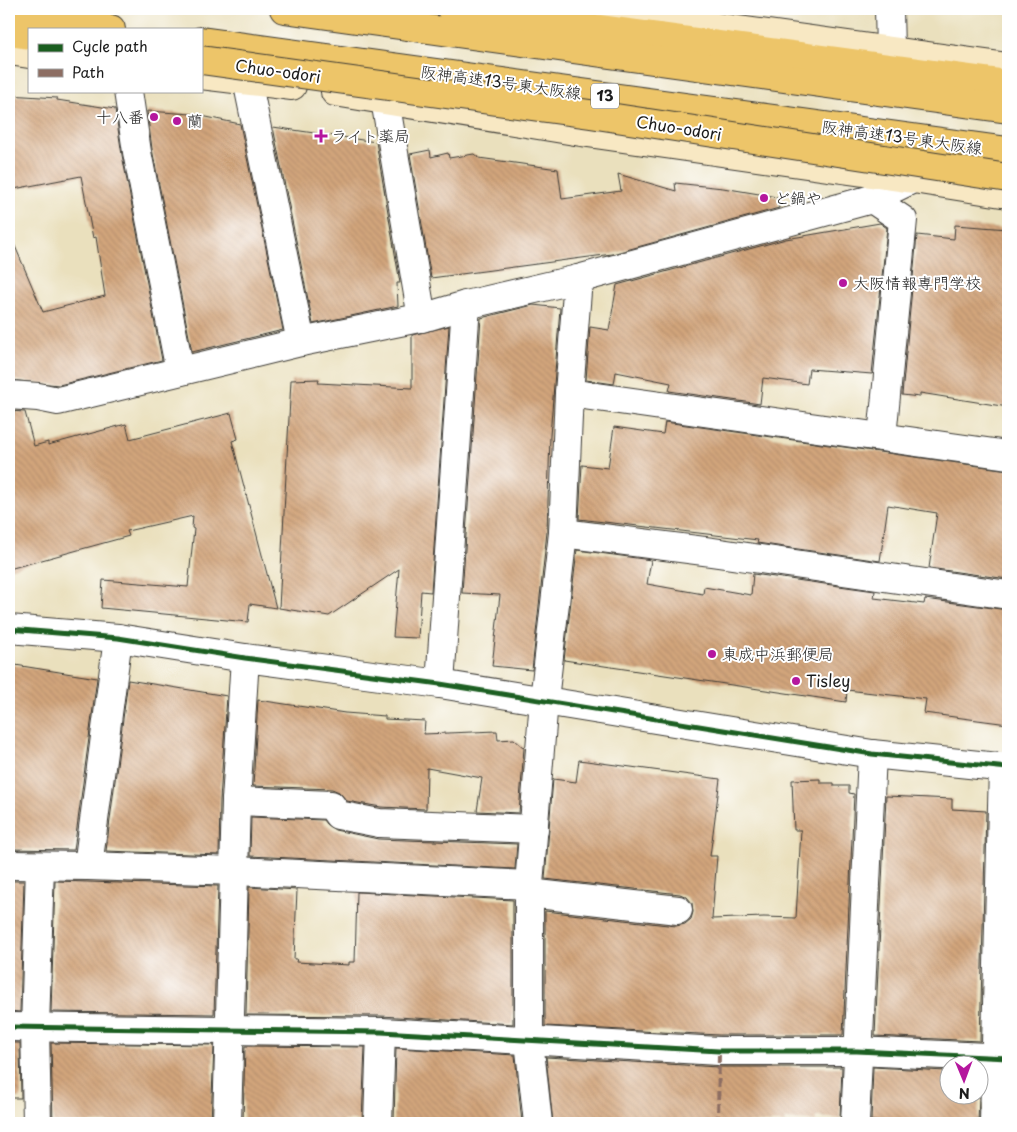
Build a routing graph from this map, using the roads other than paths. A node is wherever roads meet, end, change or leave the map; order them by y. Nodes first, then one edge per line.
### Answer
1 (284, 9) edge
2 (451, 9) edge
3 (586, 9) edge
4 (889, 9) edge
5 (9, 15) edge
6 (104, 28) edge
7 (9, 32) edge
8 (28, 35) edge
9 (202, 41) edge
10 (890, 50) junction
11 (9, 51) edge
12 (28, 54) edge
13 (202, 60) edge
14 (1008, 66) edge
15 (202, 75) edge
16 (247, 80) junction
17 (1008, 84) edge
18 (128, 92) edge
19 (384, 100) junction
20 (1008, 109) edge
21 (1008, 151) edge
22 (1008, 178) edge
23 (913, 179) junction
24 (1008, 194) edge
25 (872, 199) junction
26 (578, 279) junction
27 (466, 305) junction
28 (422, 318) junction
29 (301, 342) junction
30 (180, 372) junction
31 (568, 393) junction
32 (9, 395) edge
33 (882, 437) junction
34 (1008, 454) edge
35 (563, 533) junction
36 (1008, 595) edge
37 (9, 629) edge
38 (118, 638) junction
39 (245, 658) junction
40 (440, 684) junction
41 (544, 700) junction
42 (872, 754) junction
43 (1006, 767) edge
44 (236, 801) junction
45 (534, 829) junction
46 (9, 865) edge
47 (40, 866) junction
48 (88, 866) junction
49 (235, 871) junction
50 (529, 889) junction
51 (678, 910) dead end
52 (22, 1028) edge
53 (230, 1031) junction
54 (381, 1032) junction
55 (530, 1041) junction
56 (858, 1051) junction
57 (1002, 1058) edge
58 (36, 1123) edge
59 (227, 1123) edge
60 (378, 1123) edge
61 (538, 1123) edge
62 (855, 1123) edge
63 (994, 1123) edge

1 - 20 main road
2 - 17 main road
3 - 10 street
4 - 10 street
5 - 6 main road
7 - 8 main road
9 - 21 main road, 阪神高速13号東大阪線 / 13
10 - 14 street
11 - 12 street
13 - 22 main road, Chuo-odori, bridge
15 - 16 street
16 - 19 street
16 - 29 street
18 - 30 street
19 - 23 street
19 - 28 street
23 - 24 street
23 - 25 street
25 - 26 street
25 - 33 street
26 - 27 street
26 - 31 street
27 - 28 street
27 - 40 street
28 - 29 street
29 - 30 street
30 - 32 street
31 - 33 street
31 - 35 street
33 - 34 street
35 - 36 street
35 - 41 street
37 - 38 street
38 - 39 street
38 - 48 street
39 - 40 street
39 - 44 street
40 - 41 street
41 - 42 street
41 - 45 street
42 - 43 street
42 - 56 street
43 - 57 street
44 - 45 street
44 - 49 street
45 - 50 street
46 - 47 street
47 - 48 street
47 - 52 street
48 - 49 street
49 - 50 street
49 - 53 street
50 - 51 street
50 - 55 street
52 - 53 street
52 - 58 street
53 - 54 street
53 - 59 street
54 - 55 street
54 - 60 street
55 - 56 street
55 - 61 street
56 - 57 street
56 - 62 street
57 - 63 street

